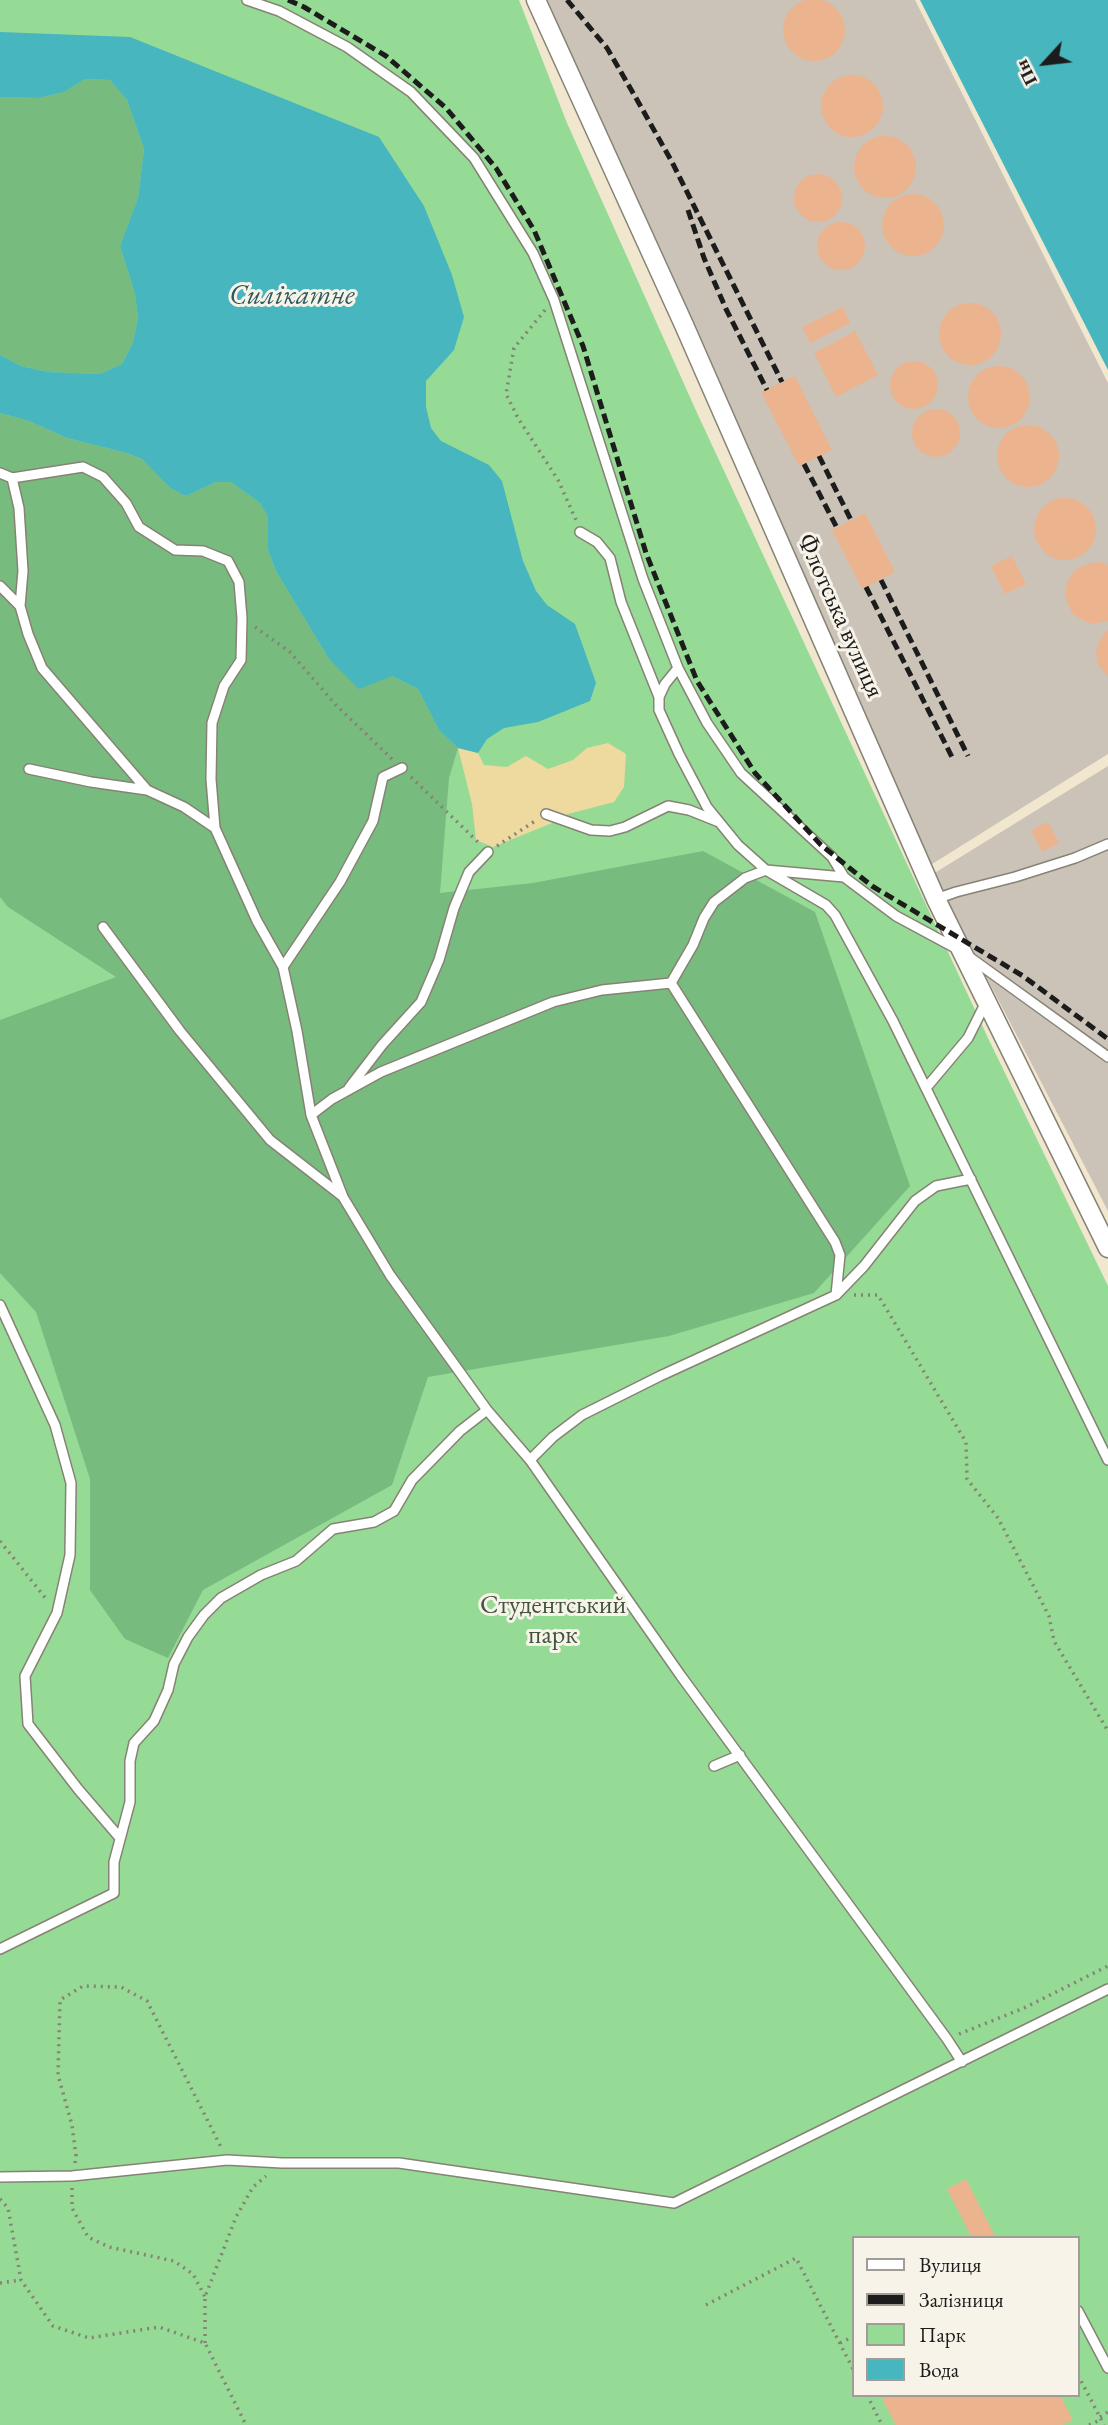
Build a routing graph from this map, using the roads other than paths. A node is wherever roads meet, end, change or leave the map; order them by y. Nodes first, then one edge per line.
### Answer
1 (247, 0) edge
2 (536, 0) edge
3 (0, 473) edge
4 (12, 478) junction
5 (580, 532) road end
6 (0, 586) edge
7 (20, 606) junction
8 (678, 668) junction
9 (659, 696) junction
10 (402, 768) road end
11 (29, 769) dead end
12 (147, 790) junction
13 (546, 814) road end
14 (720, 823) junction
15 (215, 828) junction
16 (1108, 844) edge
17 (488, 852) road end
18 (766, 870) junction
19 (844, 877) junction
20 (936, 899) junction
21 (103, 927) dead end
22 (961, 951) junction
23 (283, 967) junction
24 (671, 983) junction
25 (986, 1002) junction
26 (1108, 1057) edge
27 (926, 1088) junction
28 (345, 1092) junction
29 (311, 1115) junction
30 (971, 1179) junction
31 (344, 1197) junction
32 (1108, 1248) edge
33 (835, 1295) junction
34 (0, 1305) edge
35 (487, 1410) junction
36 (530, 1460) junction
37 (1108, 1460) edge
38 (740, 1755) junction
39 (714, 1766) dead end
40 (120, 1838) junction
41 (0, 1949) edge
42 (1108, 1989) edge
43 (962, 2062) junction
44 (0, 2177) edge
45 (1080, 2315) edge
46 (1108, 2368) edge

1 - 8 lane
2 - 20 street, Флотська вулиця
3 - 4 lane
4 - 7 lane
4 - 15 lane
5 - 9 lane
6 - 7 lane
7 - 12 lane
8 - 9 lane
8 - 19 lane
9 - 14 lane
10 - 23 lane
11 - 12 lane
12 - 15 lane
13 - 14 lane
14 - 18 lane
15 - 23 lane
16 - 20 lane
17 - 28 lane
18 - 19 lane
18 - 24 lane
18 - 27 lane
19 - 22 lane
20 - 22 street, Флотська вулиця
21 - 31 lane
22 - 25 street, Флотська вулиця
22 - 26 lane
23 - 29 lane
24 - 28 lane
24 - 33 lane
25 - 27 lane
25 - 32 street, Флотська вулиця
27 - 30 lane
28 - 29 lane
29 - 31 lane
30 - 33 lane
30 - 37 lane
31 - 35 lane
33 - 36 lane
34 - 40 lane
35 - 36 lane
35 - 40 lane
36 - 38 lane
38 - 39 lane
38 - 43 lane
40 - 41 lane
42 - 43 lane
43 - 44 lane
45 - 46 lane

